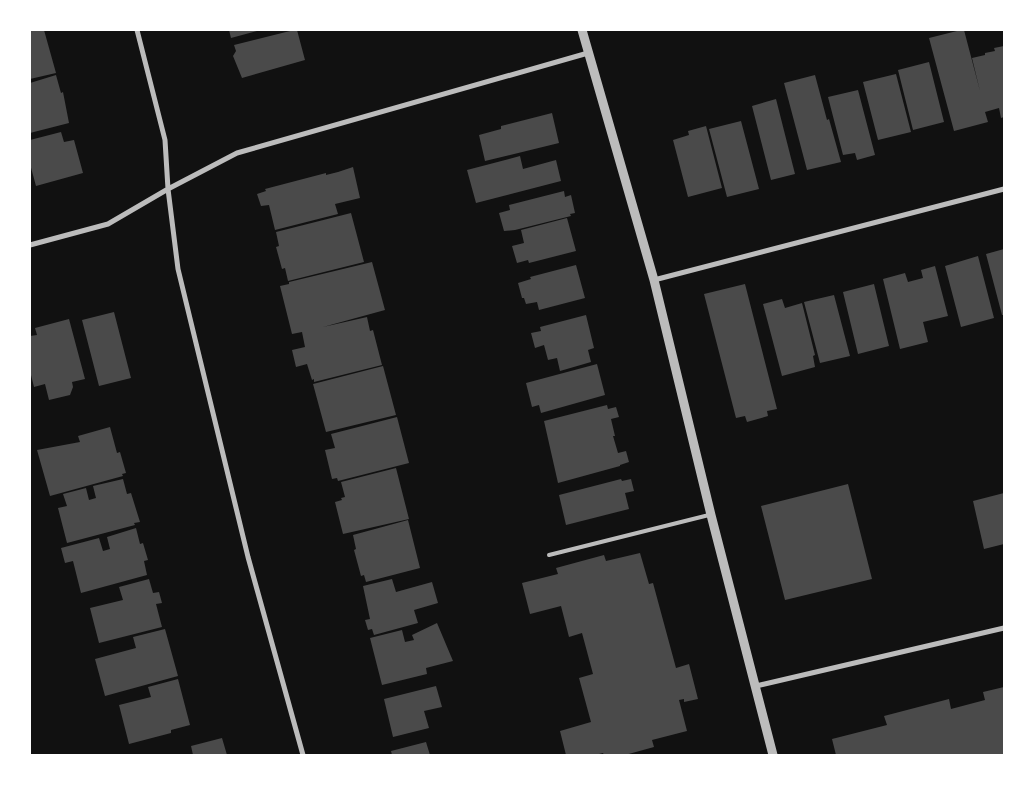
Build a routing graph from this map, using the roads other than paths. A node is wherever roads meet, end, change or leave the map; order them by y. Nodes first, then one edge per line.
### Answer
1 (137, 30) edge
2 (582, 30) edge
3 (588, 53) junction
4 (1004, 188) edge
5 (168, 189) junction
6 (30, 245) edge
7 (654, 280) junction
8 (710, 515) junction
9 (549, 555) dead end
10 (1004, 628) edge
11 (756, 686) junction
12 (303, 755) edge
13 (773, 755) edge

1 - 5 street
2 - 3 street
3 - 5 street
3 - 7 street
4 - 7 street
5 - 6 street
5 - 12 street
7 - 8 street
8 - 9 lane
8 - 11 street
10 - 11 street
11 - 13 street

